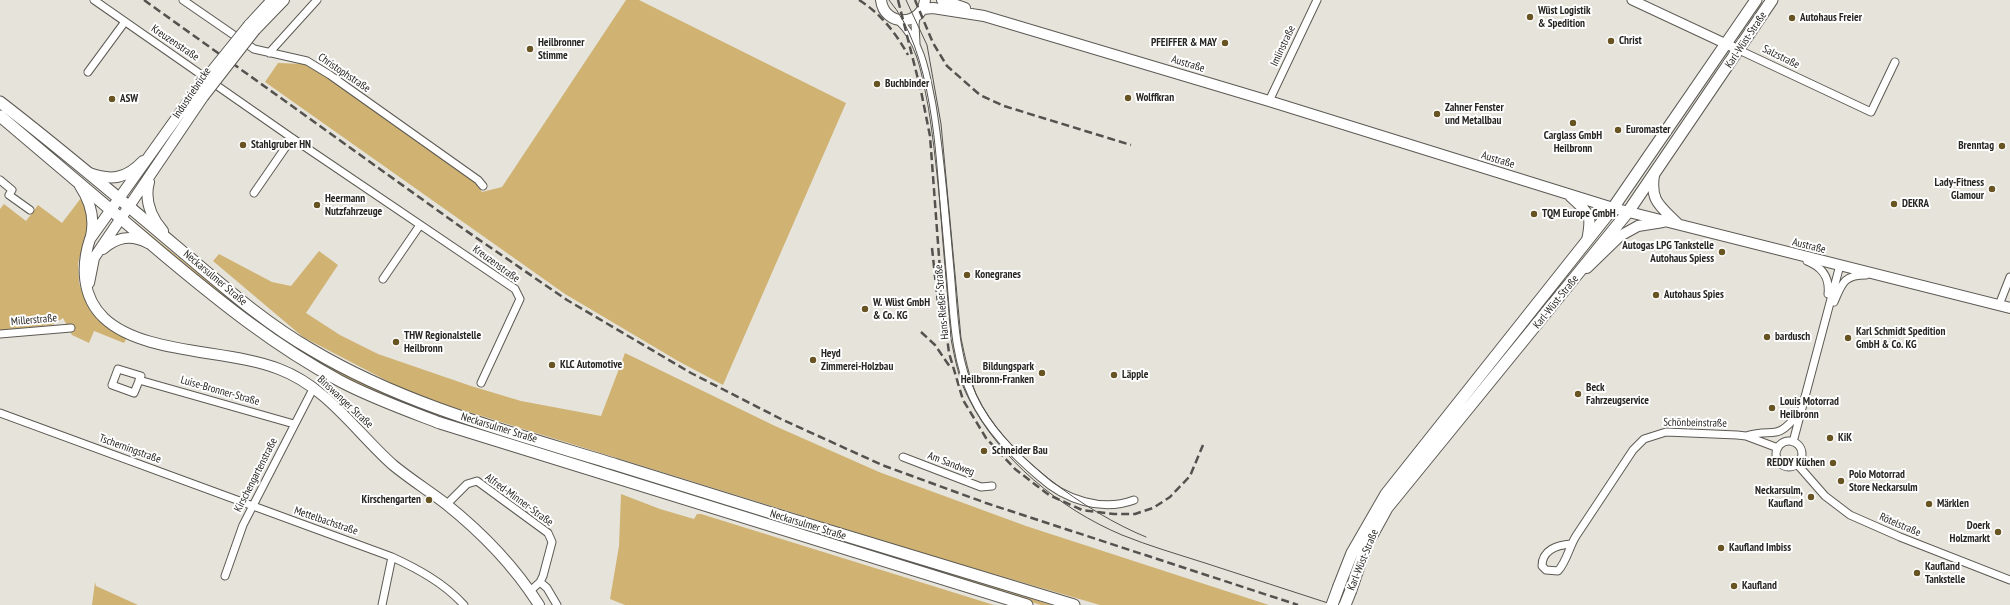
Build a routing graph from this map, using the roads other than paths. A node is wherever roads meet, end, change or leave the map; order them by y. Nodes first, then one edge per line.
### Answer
1 (94, 0) edge
2 (183, 0) edge
3 (272, 0) edge
4 (284, 0) edge
5 (317, 0) edge
6 (881, 0) edge
7 (942, 0) edge
8 (1317, 0) edge
9 (1632, 0) edge
10 (1756, 0) edge
11 (1772, 0) edge
12 (922, 8) edge
13 (984, 16) junction
14 (898, 20) junction
15 (124, 23) junction
16 (252, 28) junction
17 (916, 44) junction
18 (1726, 44) junction
19 (1739, 50) junction
20 (270, 53) junction
21 (1895, 62) dead end
22 (88, 72) dead end
23 (199, 95) junction
24 (1269, 101) junction
25 (0, 102) edge
26 (0, 116) edge
27 (292, 138) junction
28 (161, 142) junction
29 (88, 172) junction
30 (1654, 175) junction
31 (152, 176) junction
32 (0, 180) edge
33 (79, 184) junction
34 (483, 186) dead end
35 (254, 193) dead end
36 (1568, 195) junction
37 (120, 199) junction
38 (130, 208) junction
39 (1613, 208) junction
40 (30, 210) dead end
41 (110, 211) junction
42 (1628, 212) junction
43 (120, 219) junction
44 (1667, 221) junction
45 (1678, 224) junction
46 (420, 225) junction
47 (90, 239) junction
48 (1587, 242) junction
49 (153, 245) junction
50 (178, 248) junction
51 (1786, 252) junction
52 (94, 258) junction
53 (1840, 265) junction
54 (1881, 275) junction
55 (2010, 277) edge
56 (383, 279) dead end
57 (1565, 291) junction
58 (90, 297) junction
59 (1999, 305) junction
60 (2010, 308) edge
61 (1826, 316) junction
62 (71, 328) dead end
63 (0, 334) edge
64 (139, 380) dead end
65 (481, 383) dead end
66 (314, 387) junction
67 (1800, 412) junction
68 (0, 413) edge
69 (294, 424) junction
70 (1746, 436) junction
71 (1793, 442) junction
72 (1778, 448) junction
73 (903, 457) dead end
74 (1797, 464) junction
75 (992, 486) dead end
76 (1134, 500) dead end
77 (446, 505) junction
78 (252, 506) junction
79 (1571, 544) junction
80 (392, 557) junction
81 (225, 576) dead end
82 (2010, 580) edge
83 (540, 582) junction
84 (530, 591) junction
85 (382, 605) edge
86 (464, 605) edge
87 (539, 605) edge
88 (557, 605) edge
89 (1027, 605) edge
90 (1074, 605) edge
91 (1332, 605) edge
92 (1345, 605) edge

1 - 15 street, Kreuzenstraße
2 - 20 street, Christophstraße
3 - 16 main road, Industriebrücke
4 - 16 main road, Industriebrücke
5 - 20 street
6 - 14 main road
7 - 13 main road, Austraße
8 - 24 street, Imlinstraße
9 - 18 street, Salzstraße
10 - 18 main road, Karl-Wüst-Straße
11 - 19 main road, Karl-Wüst-Straße
12 - 13 main road, Austraße
12 - 14 main road, Austraße
12 - 17 street, Hans-Rießer-Straße
13 - 24 main road, Austraße
14 - 17 street, Hans-Rießer-Straße
15 - 22 street
15 - 27 street, Kreuzenstraße
16 - 23 main road, Industriebrücke, bridge
17 - 76 street, Hans-Rießer-Straße
18 - 19 street, Salzstraße
18 - 39 main road, Karl-Wüst-Straße
19 - 21 street, Salzstraße
19 - 30 main road, Karl-Wüst-Straße
20 - 34 street, Christophstraße
23 - 28 main road, Industriebrücke
23 - 31 main road, Industriebrücke
24 - 36 main road, Austraße
25 - 29 main road, Neckarsulmer Straße
26 - 33 main road, Neckarsulmer Straße
27 - 35 street
27 - 46 street, Kreuzenstraße
28 - 29 main road
28 - 37 main road, Industriebrücke
29 - 37 main road, Neckarsulmer Straße
30 - 42 main road, Karl-Wüst-Straße
30 - 45 main road
31 - 38 main road, Industriebrücke
31 - 50 main road
32 - 40 street
33 - 41 main road, Neckarsulmer Straße
33 - 47 main road
36 - 39 main road, Austraße
36 - 48 main road
37 - 38 main road, Neckarsulmer Straße
37 - 41 main road, Binswanger Straße
38 - 43 main road
38 - 50 main road, Neckarsulmer Straße
39 - 42 main road, Austraße
39 - 48 main road, Karl-Wüst-Straße
41 - 43 main road, Neckarsulmer Straße
41 - 47 main road, Binswanger Straße
42 - 44 main road, Austraße
42 - 57 main road, Karl-Wüst-Straße
43 - 49 main road, Neckarsulmer Straße
43 - 52 main road
44 - 45 main road, Austraße
44 - 57 main road
45 - 51 main road, Austraße
46 - 56 street
46 - 65 street, Kreuzenstraße
47 - 58 main road, Binswanger Straße
48 - 91 main road, Karl-Wüst-Straße, bridge
49 - 52 main road
49 - 89 main road, Neckarsulmer Straße
50 - 90 main road, Neckarsulmer Straße
51 - 53 main road, Austraße
51 - 61 street
52 - 58 main road
53 - 54 main road, Austraße
53 - 61 street
54 - 59 main road, Austraße
54 - 61 street
55 - 59 street
57 - 92 main road, Karl-Wüst-Straße, bridge
58 - 66 main road, Binswanger Straße
59 - 60 main road, Austraße
61 - 67 street
62 - 63 street, Millerstraße
64 - 69 street, Luise-Bronner-Straße
66 - 69 street, Kirschengartenstraße
66 - 77 main road, Binswanger Straße
67 - 70 street
67 - 71 street
68 - 78 street, Tscherningstraße
69 - 78 street, Kirschengartenstraße
70 - 72 street, Schönbeinstraße
70 - 79 street, Schönbeinstraße
71 - 72 street
71 - 74 street
72 - 74 street
73 - 75 street, Am Sandweg
74 - 82 street, Rötelstraße
77 - 83 street, Alfred-Minner-Straße
77 - 84 main road, Binswanger Straße
78 - 80 street, Mettelbachstraße
78 - 81 street, Kirschengartenstraße
79 - 79 street, Schönbeinstraße
80 - 85 street
80 - 86 street, Mettelbachstraße
83 - 84 street
83 - 88 street
84 - 87 main road, Binswanger Straße

